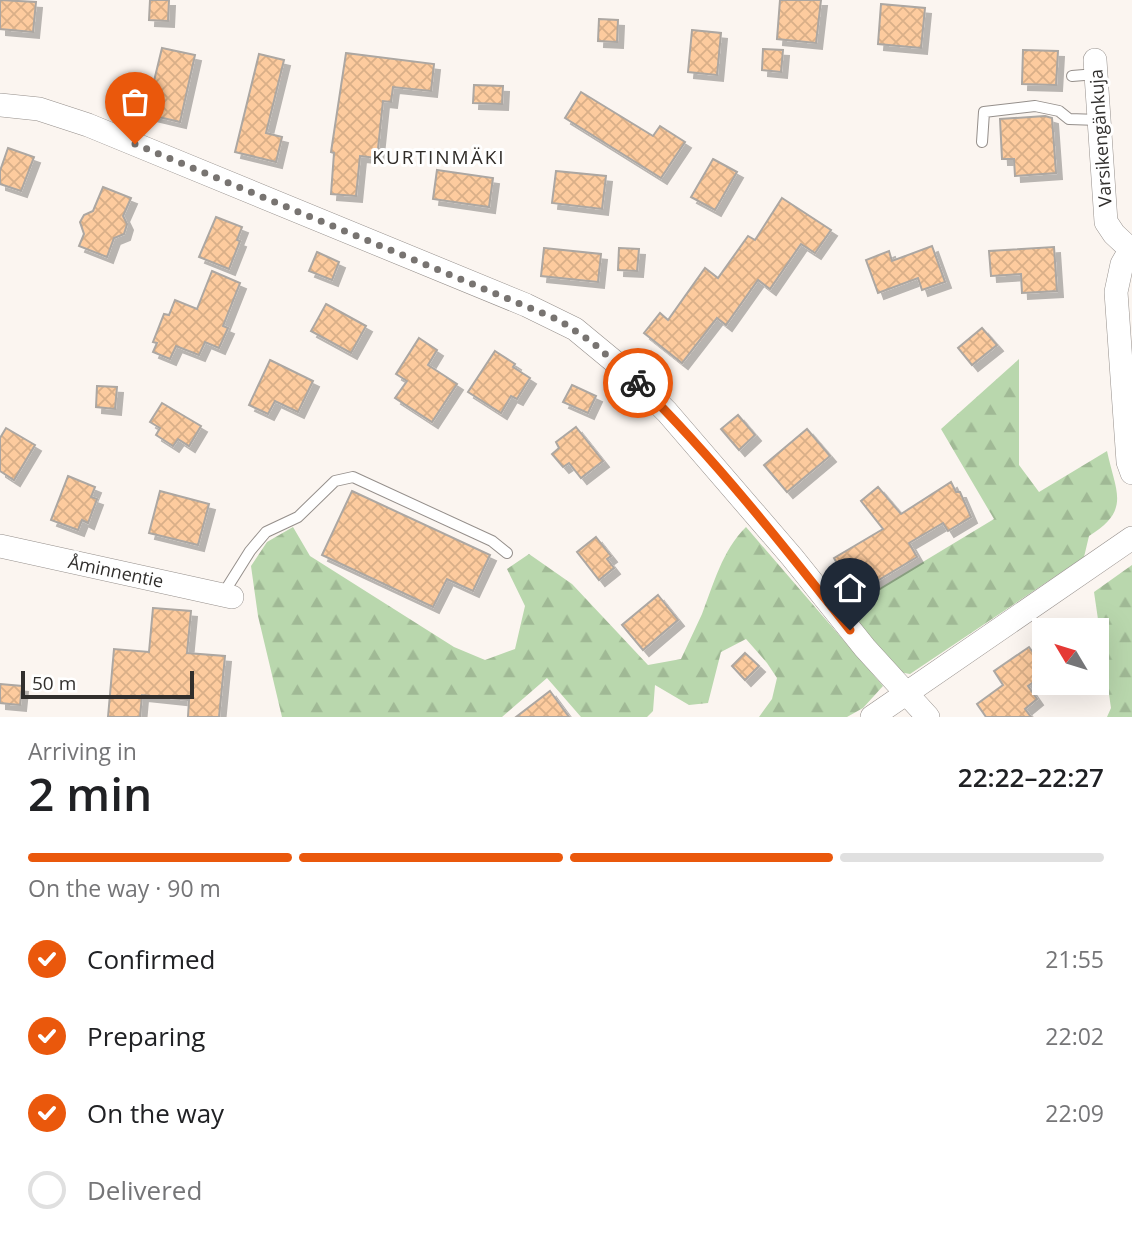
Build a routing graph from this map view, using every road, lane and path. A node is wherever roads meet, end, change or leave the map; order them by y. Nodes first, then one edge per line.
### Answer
1 (1095, 67) joint
2 (1072, 76) dead end
3 (0, 106) edge
4 (1099, 120) junction
5 (982, 142) dead end
6 (1131, 248) edge
7 (1132, 473) edge
8 (1132, 538) edge
9 (0, 546) edge
10 (507, 553) dead end
11 (227, 596) joint
12 (907, 693) junction
13 (872, 717) edge
14 (929, 717) edge

1 - 2 lane
1 - 4 street, Varsikengänkuja
3 - 12 street
4 - 5 lane
4 - 6 street, Varsikengänkuja
6 - 7 street
8 - 12 street
9 - 11 street, Åminnentie
10 - 11 lane
12 - 13 street
12 - 14 street

